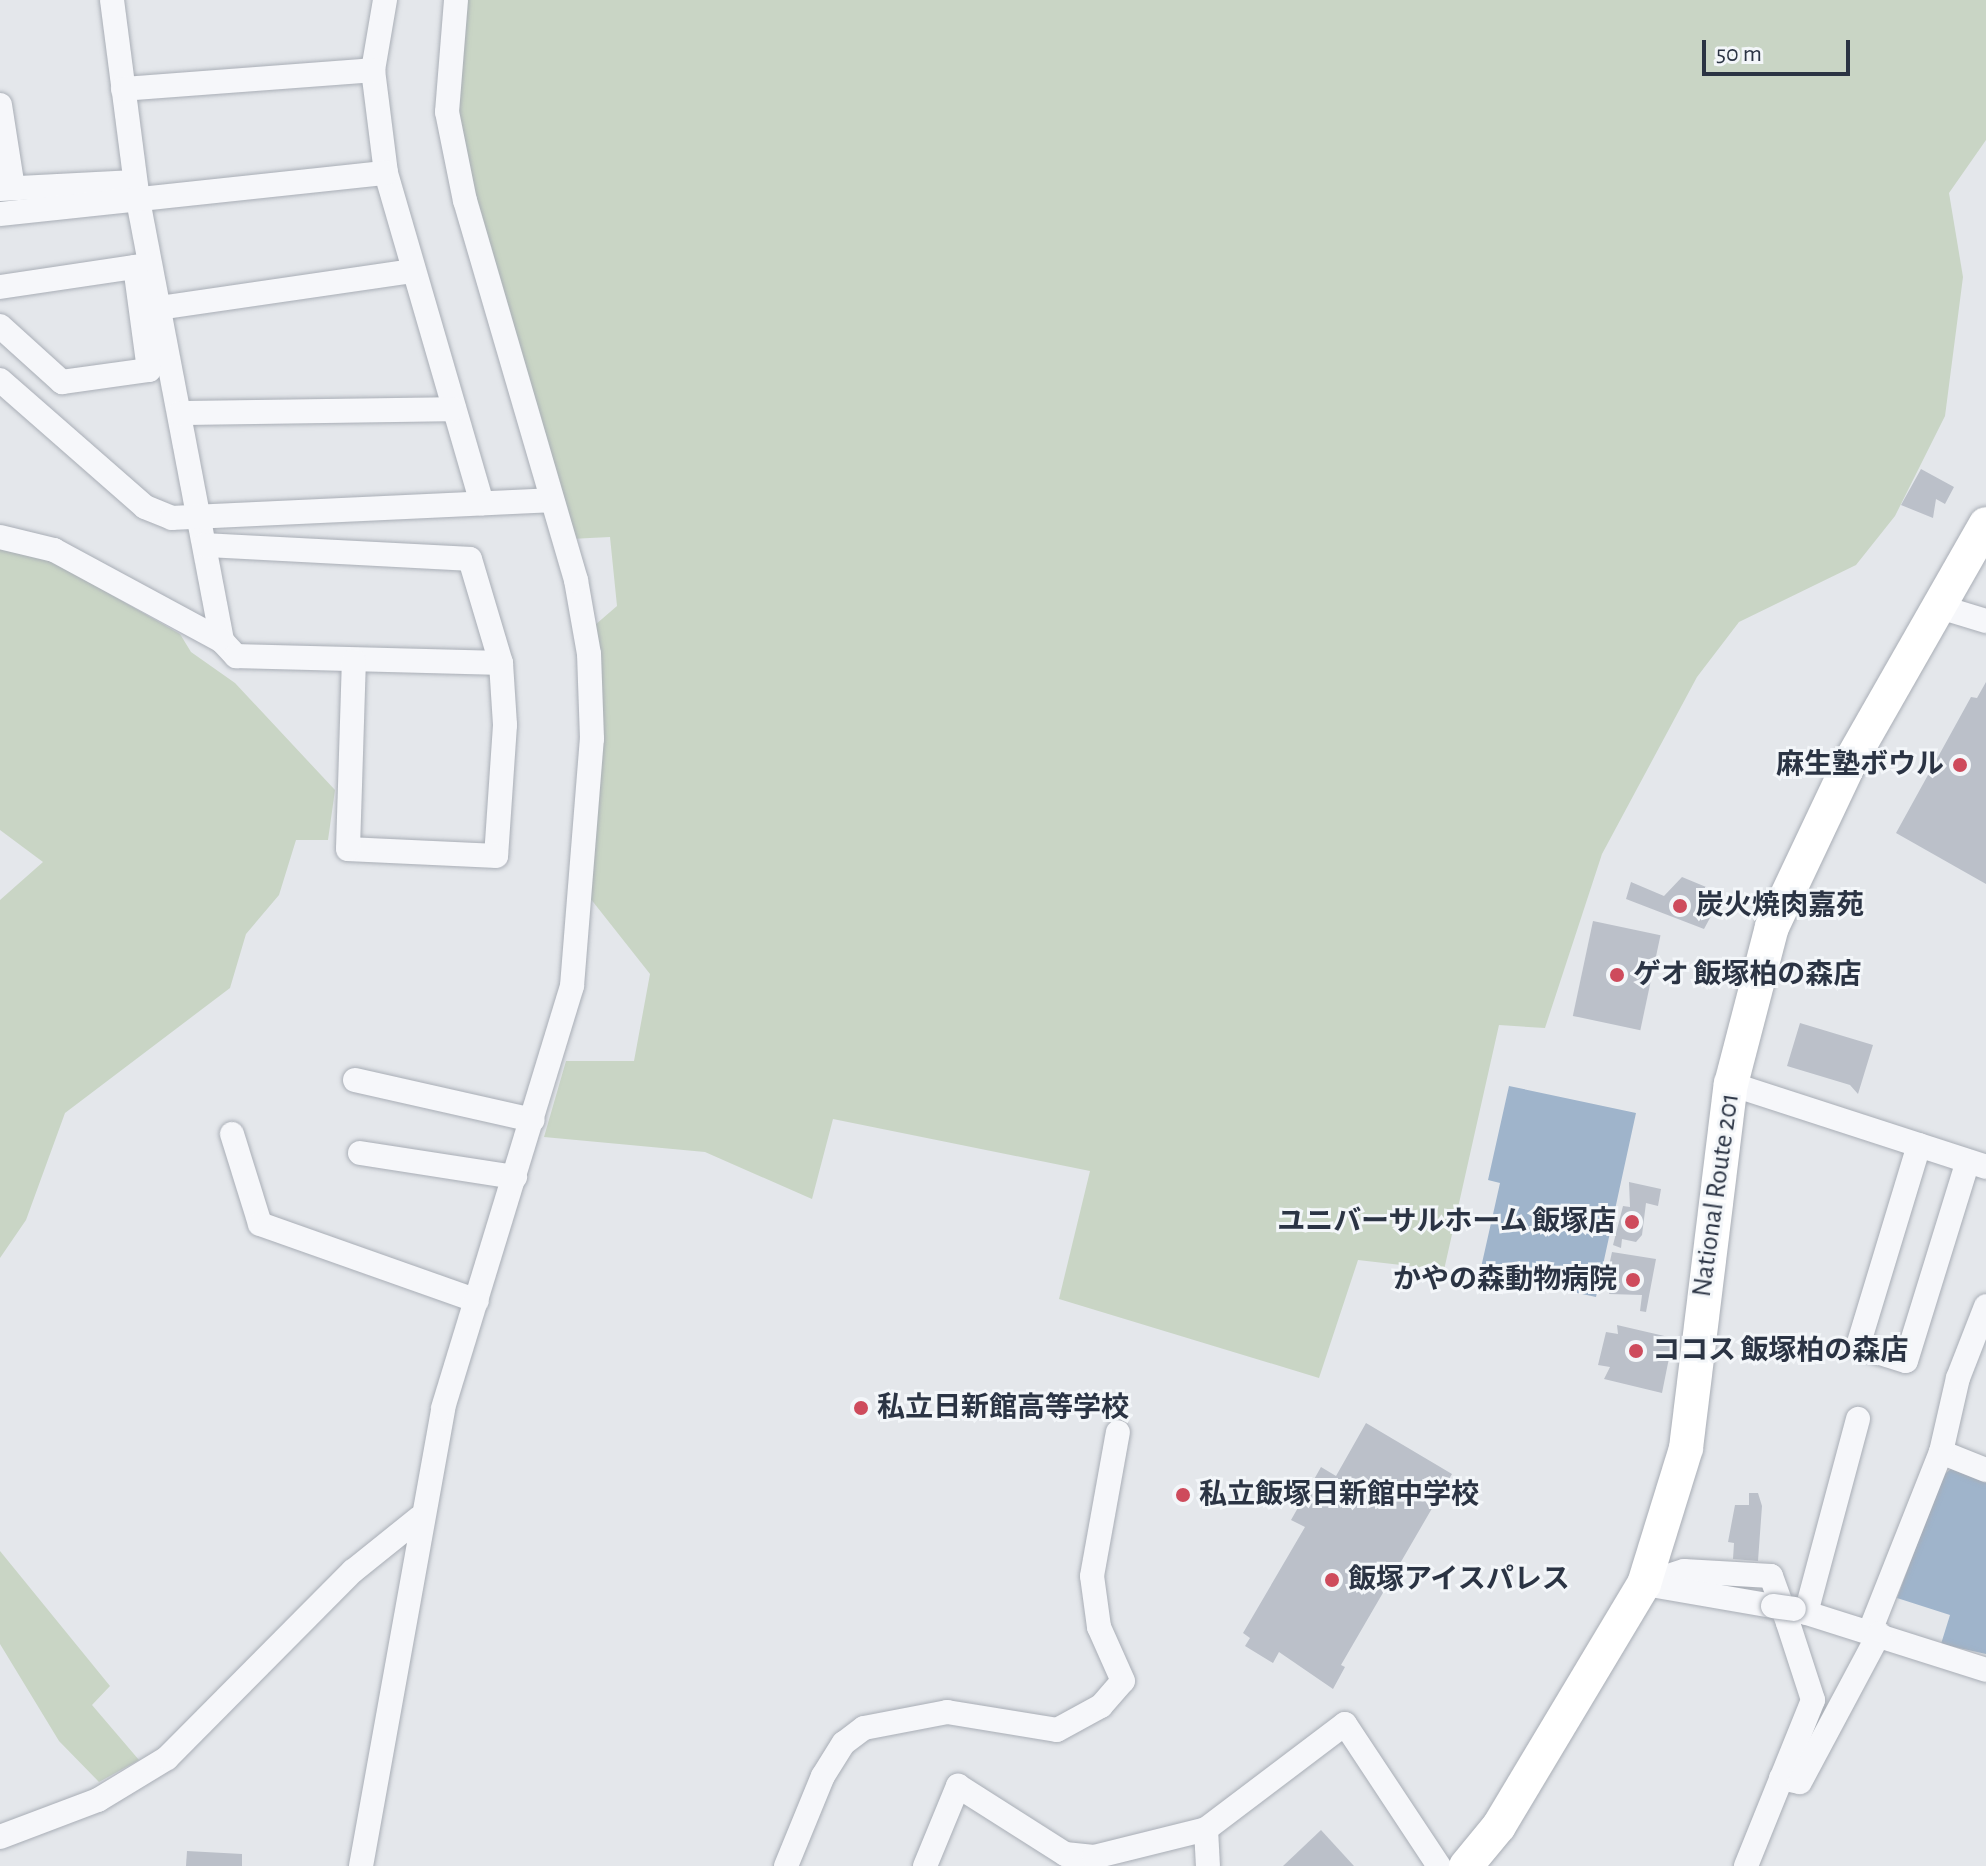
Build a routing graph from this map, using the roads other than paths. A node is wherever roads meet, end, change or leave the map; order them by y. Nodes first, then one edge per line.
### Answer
1 (112, 0) edge
2 (385, 0) edge
3 (456, 0) edge
4 (373, 70) junction
5 (123, 89) junction
6 (0, 105) edge
7 (386, 173) junction
8 (6, 189) edge
9 (137, 191) junction
10 (0, 214) edge
11 (142, 266) junction
12 (413, 271) junction
13 (0, 287) edge
14 (159, 308) junction
15 (0, 326) edge
16 (0, 380) edge
17 (454, 409) junction
18 (180, 413) junction
19 (549, 500) junction
20 (482, 503) junction
21 (201, 519) junction
22 (1986, 524) edge
23 (0, 537) edge
24 (205, 545) junction
25 (1940, 607) junction
26 (1986, 621) edge
27 (222, 641) junction
28 (354, 661) junction
29 (501, 663) junction
30 (355, 1080) dead end
31 (1731, 1084) junction
32 (533, 1120) junction
33 (232, 1134) dead end
34 (1919, 1145) junction
35 (360, 1153) dead end
36 (1977, 1164) edge
37 (515, 1177) junction
38 (477, 1301) junction
39 (1986, 1306) edge
40 (1858, 1419) dead end
41 (1118, 1432) dead end
42 (1941, 1452) junction
43 (1986, 1470) edge
44 (419, 1518) junction
45 (1644, 1584) junction
46 (1791, 1609) junction
47 (1875, 1632) junction
48 (1986, 1670) edge
49 (1781, 1778) junction
50 (1206, 1829) junction
51 (0, 1837) edge
52 (361, 1866) edge
53 (786, 1866) edge
54 (925, 1866) edge
55 (1208, 1866) edge
56 (1439, 1866) edge
57 (1466, 1866) edge
58 (1746, 1866) edge

1 - 5 street
2 - 4 street
3 - 19 street
4 - 5 street
4 - 7 street
5 - 9 street
6 - 8 street
7 - 9 street
7 - 12 street
8 - 9 street
9 - 10 street
9 - 11 street
11 - 13 street
11 - 14 street
11 - 15 street
12 - 14 street
12 - 17 street
14 - 18 street
16 - 21 street
17 - 18 street
17 - 20 street
18 - 21 street
19 - 20 street
19 - 32 street
20 - 21 street
21 - 24 street
22 - 25 highway, National Route 201
23 - 27 street
24 - 27 street
24 - 29 street
25 - 26 street
25 - 31 highway, National Route 201
27 - 28 street
28 - 29 street
28 - 29 street
30 - 32 street
31 - 34 street
31 - 45 highway, National Route 201
32 - 37 street
33 - 38 street
34 - 36 street
34 - 36 street
35 - 37 street
37 - 38 street
38 - 44 street
39 - 42 street
40 - 46 street
41 - 53 street
42 - 43 street
42 - 47 street
44 - 51 street
44 - 52 street
45 - 46 street
45 - 49 street
45 - 57 highway, National Route 201
46 - 47 street
47 - 48 street
47 - 49 street
49 - 58 street
50 - 54 street
50 - 55 street
50 - 56 street

